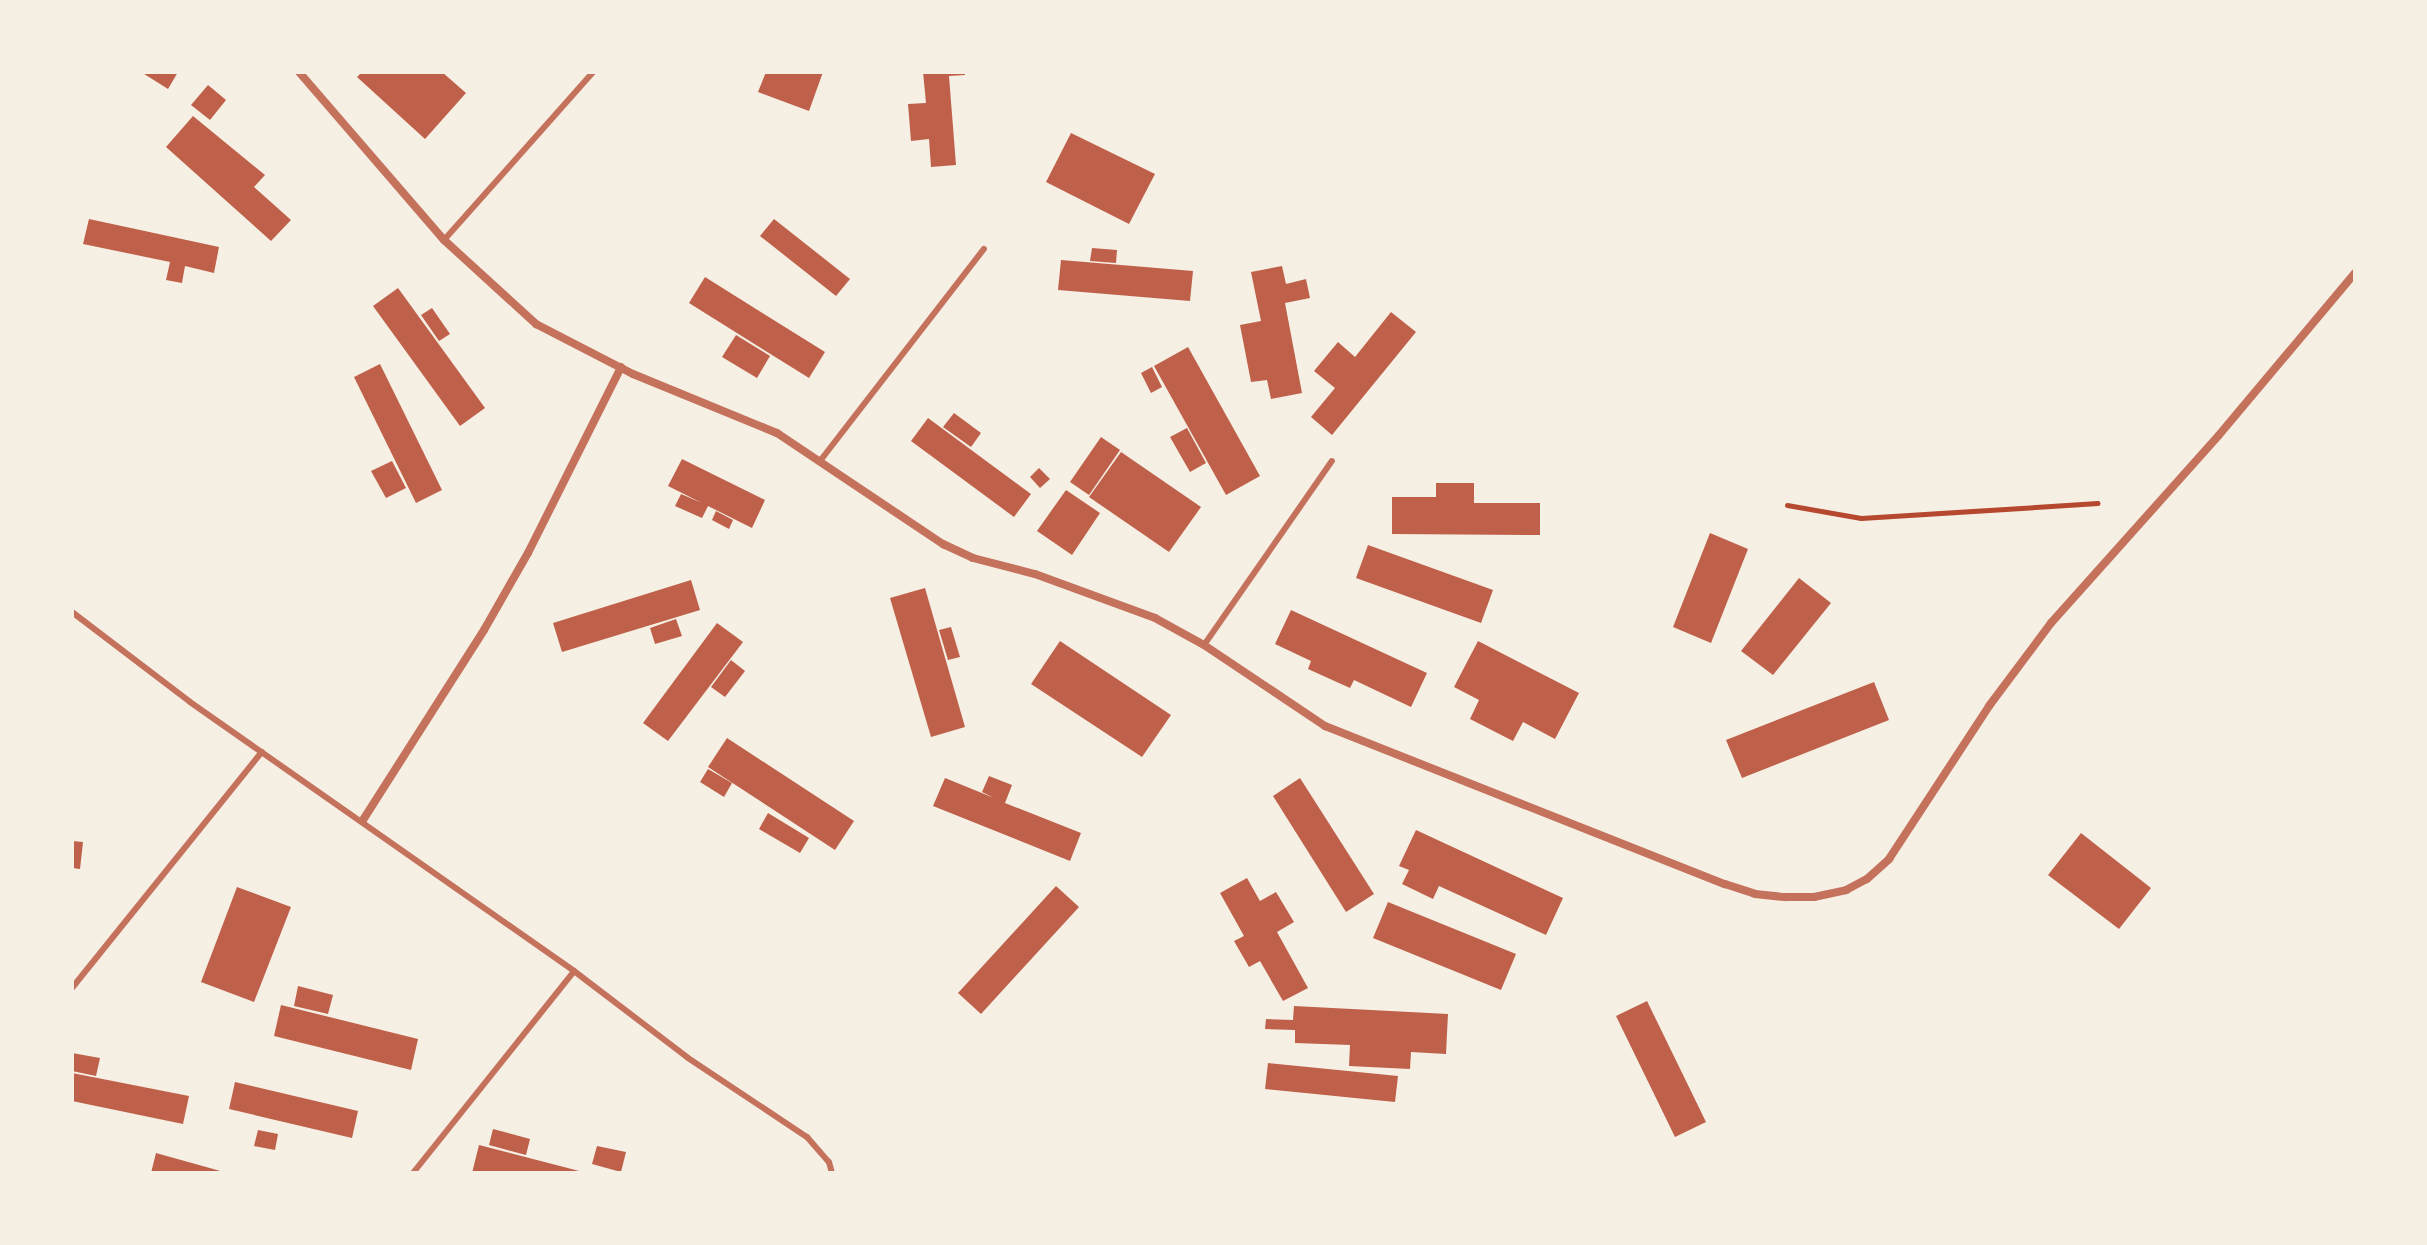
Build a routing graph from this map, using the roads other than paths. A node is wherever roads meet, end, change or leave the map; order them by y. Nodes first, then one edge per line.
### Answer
1 (299, 72) edge
2 (593, 72) edge
3 (444, 240) junction
4 (984, 249) dead end
5 (2355, 273) edge
6 (621, 367) junction
7 (820, 461) junction
8 (1332, 461) dead end
9 (72, 612) edge
10 (1204, 645) junction
11 (262, 752) junction
12 (363, 820) junction
13 (574, 971) junction
14 (72, 988) edge
15 (413, 1173) edge
16 (832, 1173) edge

1 - 3 street
2 - 3 lane
3 - 6 street
4 - 7 lane
5 - 10 street
6 - 7 street
6 - 12 street
7 - 10 street
8 - 10 lane
9 - 11 lane
11 - 12 lane
11 - 14 lane
12 - 13 lane
13 - 15 lane
13 - 16 lane

